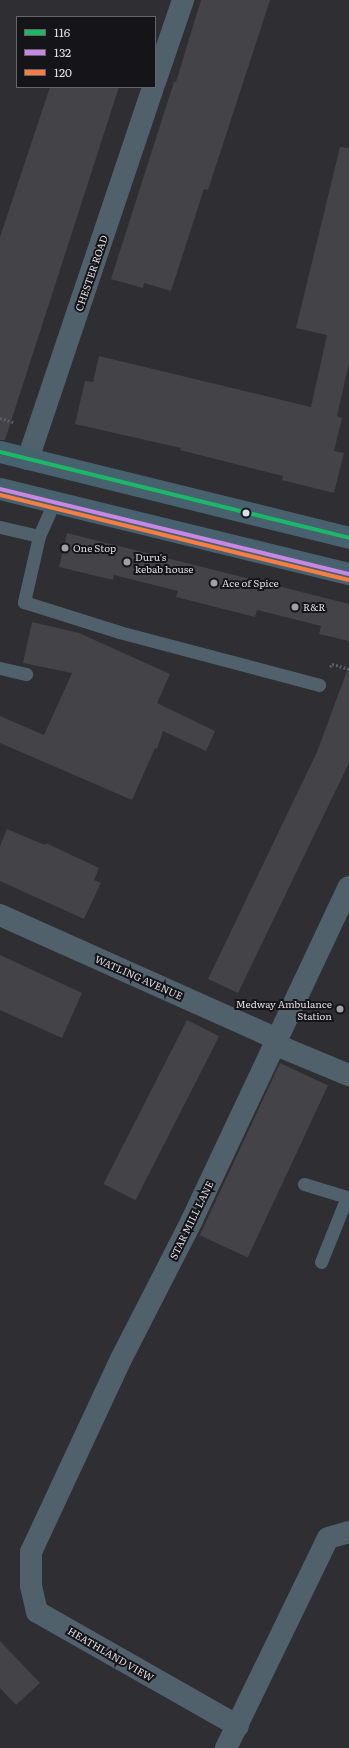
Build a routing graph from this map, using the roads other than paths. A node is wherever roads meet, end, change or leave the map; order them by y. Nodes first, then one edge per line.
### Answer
1 (183, 0) edge
2 (156, 79) edge
3 (153, 88) edge
4 (0, 452) edge
5 (28, 459) junction
6 (0, 489) edge
7 (54, 502) junction
8 (0, 526) edge
9 (39, 536) junction
10 (349, 538) edge
11 (349, 574) edge
12 (0, 668) edge
13 (26, 674) dead end
14 (320, 685) dead end
15 (349, 887) edge
16 (0, 916) edge
17 (276, 1041) junction
18 (349, 1075) edge
19 (304, 1184) dead end
20 (321, 1262) dead end
21 (349, 1532) edge
22 (31, 1552) joint
23 (238, 1726) junction
24 (226, 1748) edge

1 - 2 street
3 - 5 street, CHESTER ROAD
4 - 5 main road
5 - 10 main road
6 - 7 main road
7 - 9 lane
7 - 11 main road
8 - 9 lane
9 - 14 lane
12 - 13 lane
15 - 17 street, STAR MILL LANE
16 - 17 street, WATLING AVENUE
17 - 18 street, WATLING AVENUE
17 - 22 street, STAR MILL LANE
19 - 20 lane
21 - 23 street
22 - 23 street, HEATHLAND VIEW
23 - 24 street

